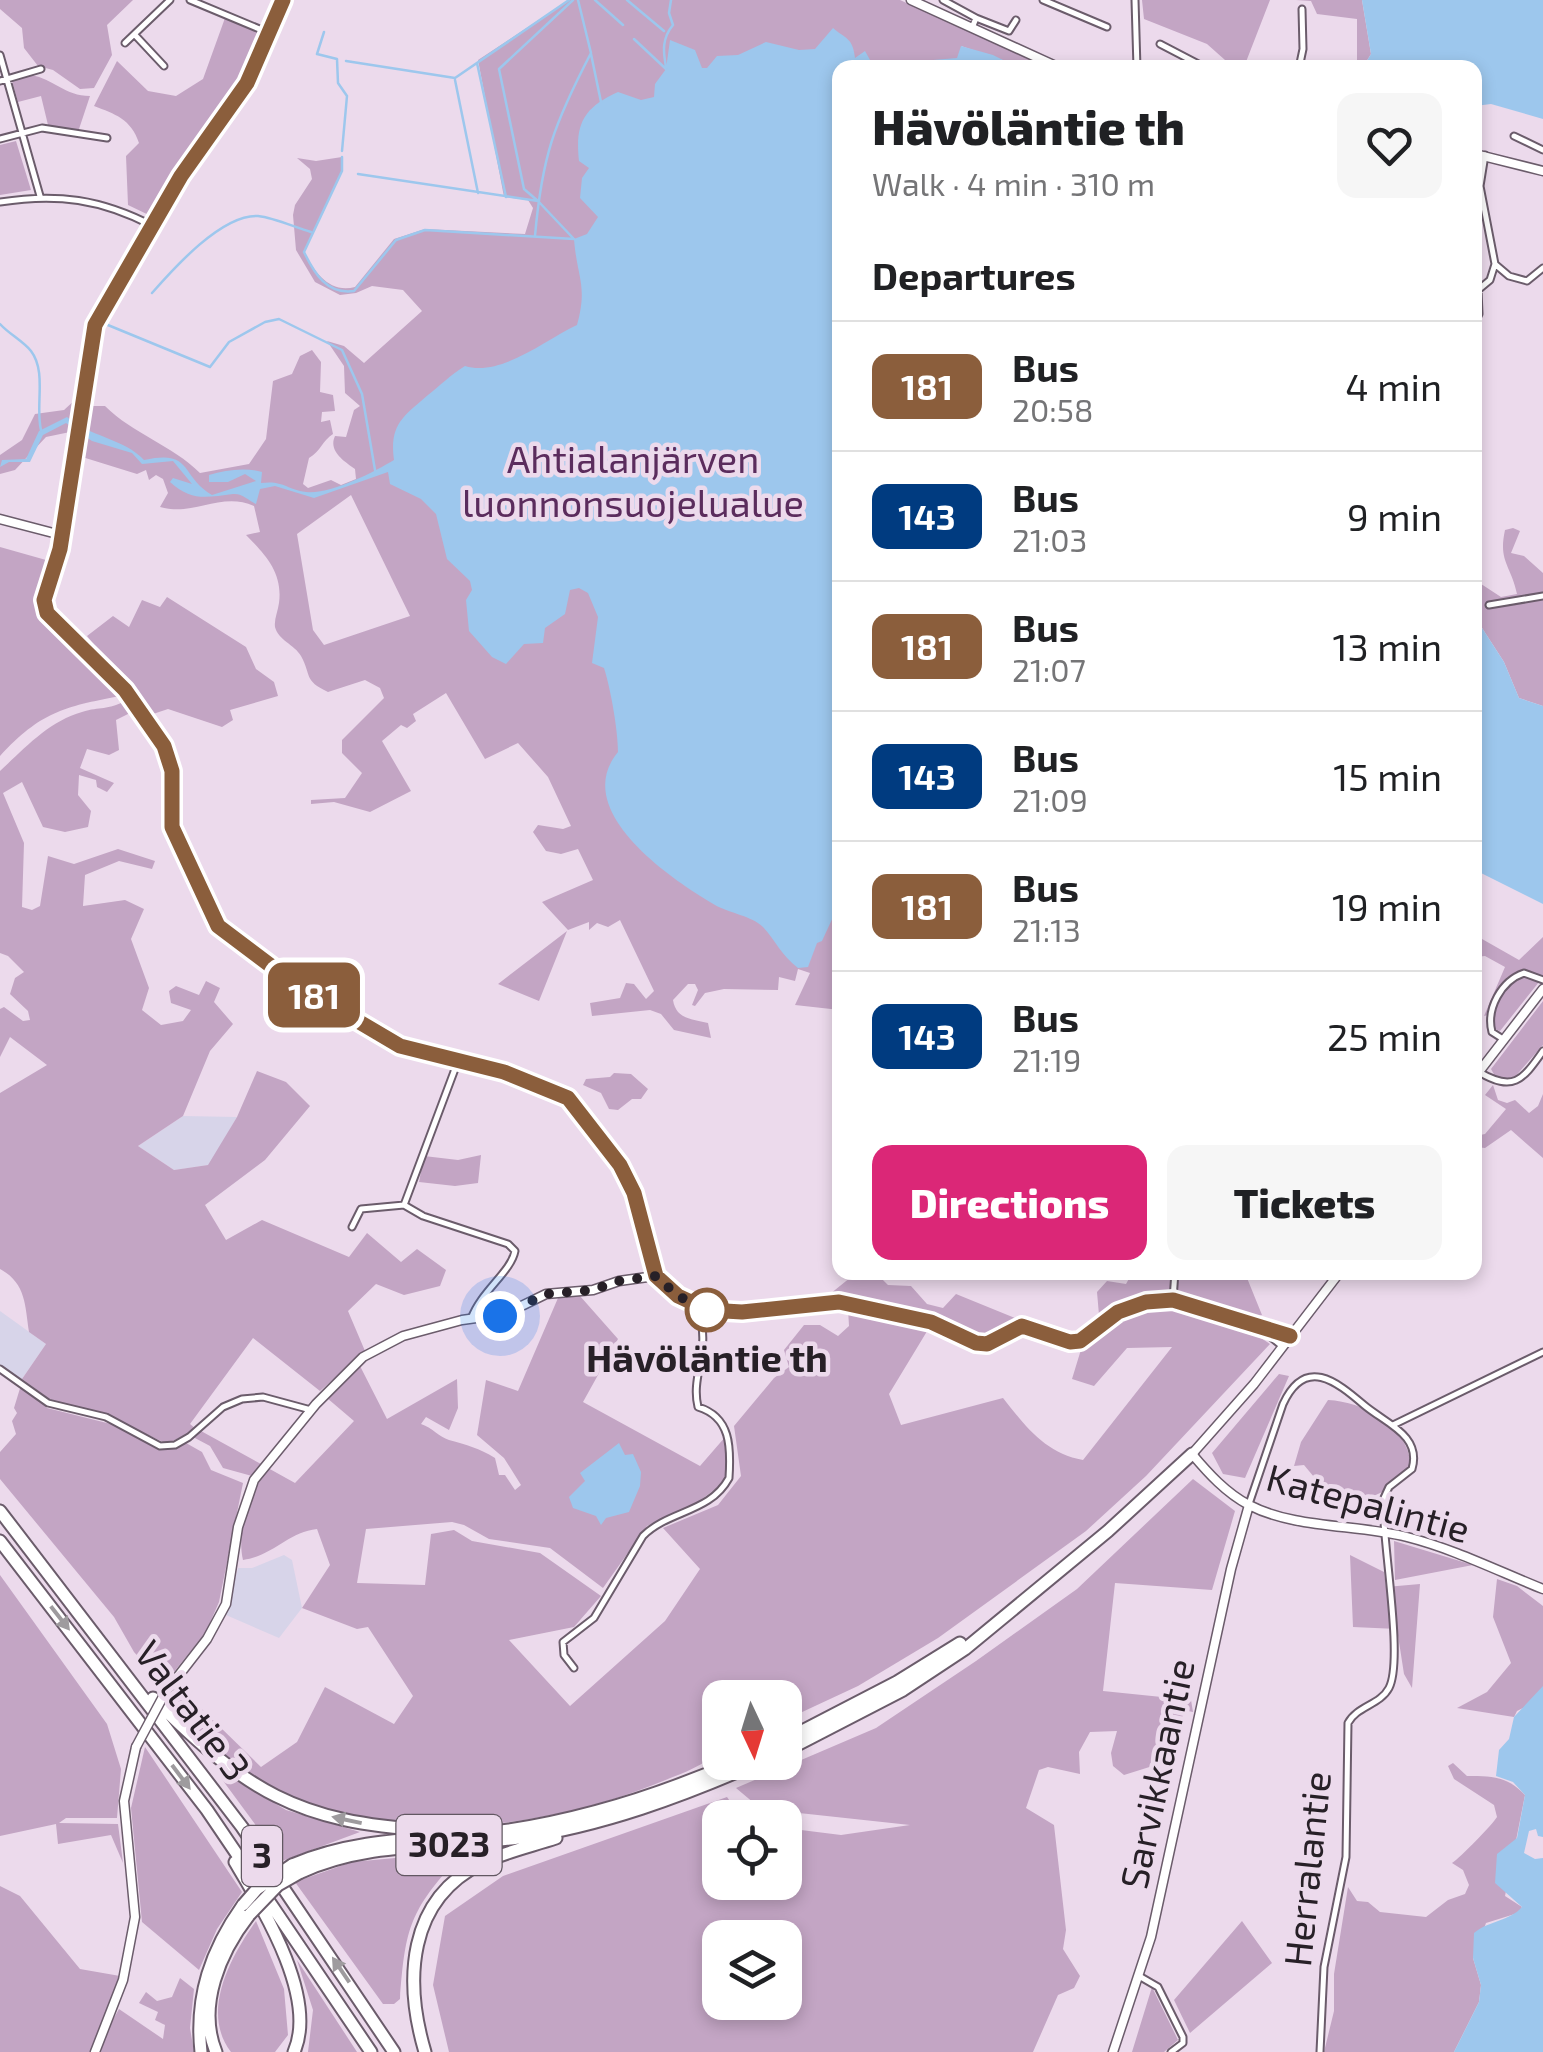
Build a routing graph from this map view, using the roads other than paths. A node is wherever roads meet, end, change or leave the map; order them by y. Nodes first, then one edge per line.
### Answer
1 (170, 0) edge
2 (190, 0) edge
3 (283, 0) edge
4 (911, 0) edge
5 (942, 0) edge
6 (1043, 0) edge
7 (1134, 0) edge
8 (1302, 10) dead end
9 (976, 18) junction
10 (1016, 20) dead end
11 (1107, 27) dead end
12 (972, 28) junction
13 (269, 33) junction
14 (135, 34) junction
15 (126, 43) dead end
16 (1160, 44) dead end
17 (0, 54) edge
18 (1042, 60) edge
19 (1138, 60) edge
20 (1191, 60) edge
21 (1300, 60) edge
22 (164, 66) dead end
23 (41, 69) dead end
24 (4, 80) edge
25 (22, 132) junction
26 (1514, 136) dead end
27 (107, 138) dead end
28 (0, 139) edge
29 (1543, 150) edge
30 (1482, 156) edge
31 (1543, 171) edge
32 (40, 196) junction
33 (1482, 197) edge
34 (0, 202) edge
35 (152, 226) junction
36 (1494, 264) junction
37 (1543, 268) edge
38 (1482, 287) edge
39 (0, 519) edge
40 (61, 535) junction
41 (1543, 596) edge
42 (1489, 605) dead end
43 (1543, 980) edge
44 (1541, 992) edge
45 (1503, 1040) junction
46 (1543, 1051) edge
47 (458, 1061) junction
48 (1482, 1068) edge
49 (1482, 1077) edge
50 (404, 1205) junction
51 (352, 1227) dead end
52 (656, 1276) junction
53 (1174, 1280) edge
54 (1334, 1280) edge
55 (1173, 1300) junction
56 (696, 1306) junction
57 (708, 1310) junction
58 (701, 1318) junction
59 (471, 1319) junction
60 (1258, 1326) junction
61 (1290, 1336) junction
62 (1282, 1346) junction
63 (1543, 1352) edge
64 (0, 1370) edge
65 (311, 1410) junction
66 (1393, 1425) junction
67 (1192, 1454) junction
68 (1249, 1505) junction
69 (0, 1511) edge
70 (1385, 1532) junction
71 (0, 1541) edge
72 (1543, 1590) edge
73 (1030, 1595) junction
74 (121, 1666) junction
75 (574, 1668) dead end
76 (802, 1731) edge
77 (802, 1742) edge
78 (702, 1773) edge
79 (712, 1780) edge
80 (206, 1810) junction
81 (602, 1821) junction
82 (478, 1833) junction
83 (295, 1869) junction
84 (246, 1910) junction
85 (1139, 1976) junction
86 (95, 2052) edge
87 (201, 2052) edge
88 (216, 2052) edge
89 (294, 2052) edge
90 (371, 2052) edge
91 (394, 2052) edge
92 (425, 2052) edge
93 (1113, 2052) edge
94 (1172, 2052) edge
95 (1320, 2052) edge

1 - 14 street
2 - 13 street
3 - 13 street
4 - 12 street
5 - 9 street
6 - 11 street
7 - 19 street
8 - 21 street
9 - 10 street
9 - 12 street
12 - 18 street
13 - 35 street
14 - 15 street
14 - 22 street
16 - 20 street
17 - 24 street
23 - 24 street
24 - 25 street
25 - 27 street
25 - 28 street
25 - 32 street
26 - 29 street
30 - 31 street
32 - 34 street
32 - 35 street
33 - 36 street
35 - 40 street
36 - 37 street
36 - 38 street
39 - 40 street
40 - 47 street
41 - 42 street
43 - 45 street
44 - 45 street
45 - 48 street
46 - 49 street
47 - 50 street
47 - 52 street
50 - 51 street
50 - 59 street
52 - 56 street
52 - 59 street
53 - 55 street
54 - 61 street
55 - 57 street
55 - 60 street
56 - 57 street
56 - 58 street
57 - 58 street
58 - 75 street
59 - 65 street
60 - 61 street
60 - 62 street
61 - 62 street
62 - 67 street
63 - 66 street
64 - 65 street
65 - 86 street, bridge
66 - 68 street
66 - 70 street
67 - 68 street, Katepalintie
67 - 73 highway
68 - 70 street, Katepalintie
68 - 85 street, Sarvikkaantie
69 - 74 highway, Valtatie 3 / 3
70 - 72 street, Katepalintie
70 - 95 street, Herralantie
71 -> 80 highway, Valtatie 3 / 3
73 - 76 highway
73 - 77 highway
82 -> 74 highway
91 -> 74 highway, Valtatie 3 / 3
78 - 82 highway, 3023
79 - 81 highway, 3023
80 - 89 highway
80 - 90 highway, Valtatie 3 / 3
81 - 83 highway, 3023
81 - 92 highway
82 - 83 highway, 3023
83 - 84 highway, bridge
84 - 87 highway
84 - 88 highway
85 - 93 street, Sarvikkaantie
85 - 94 street

